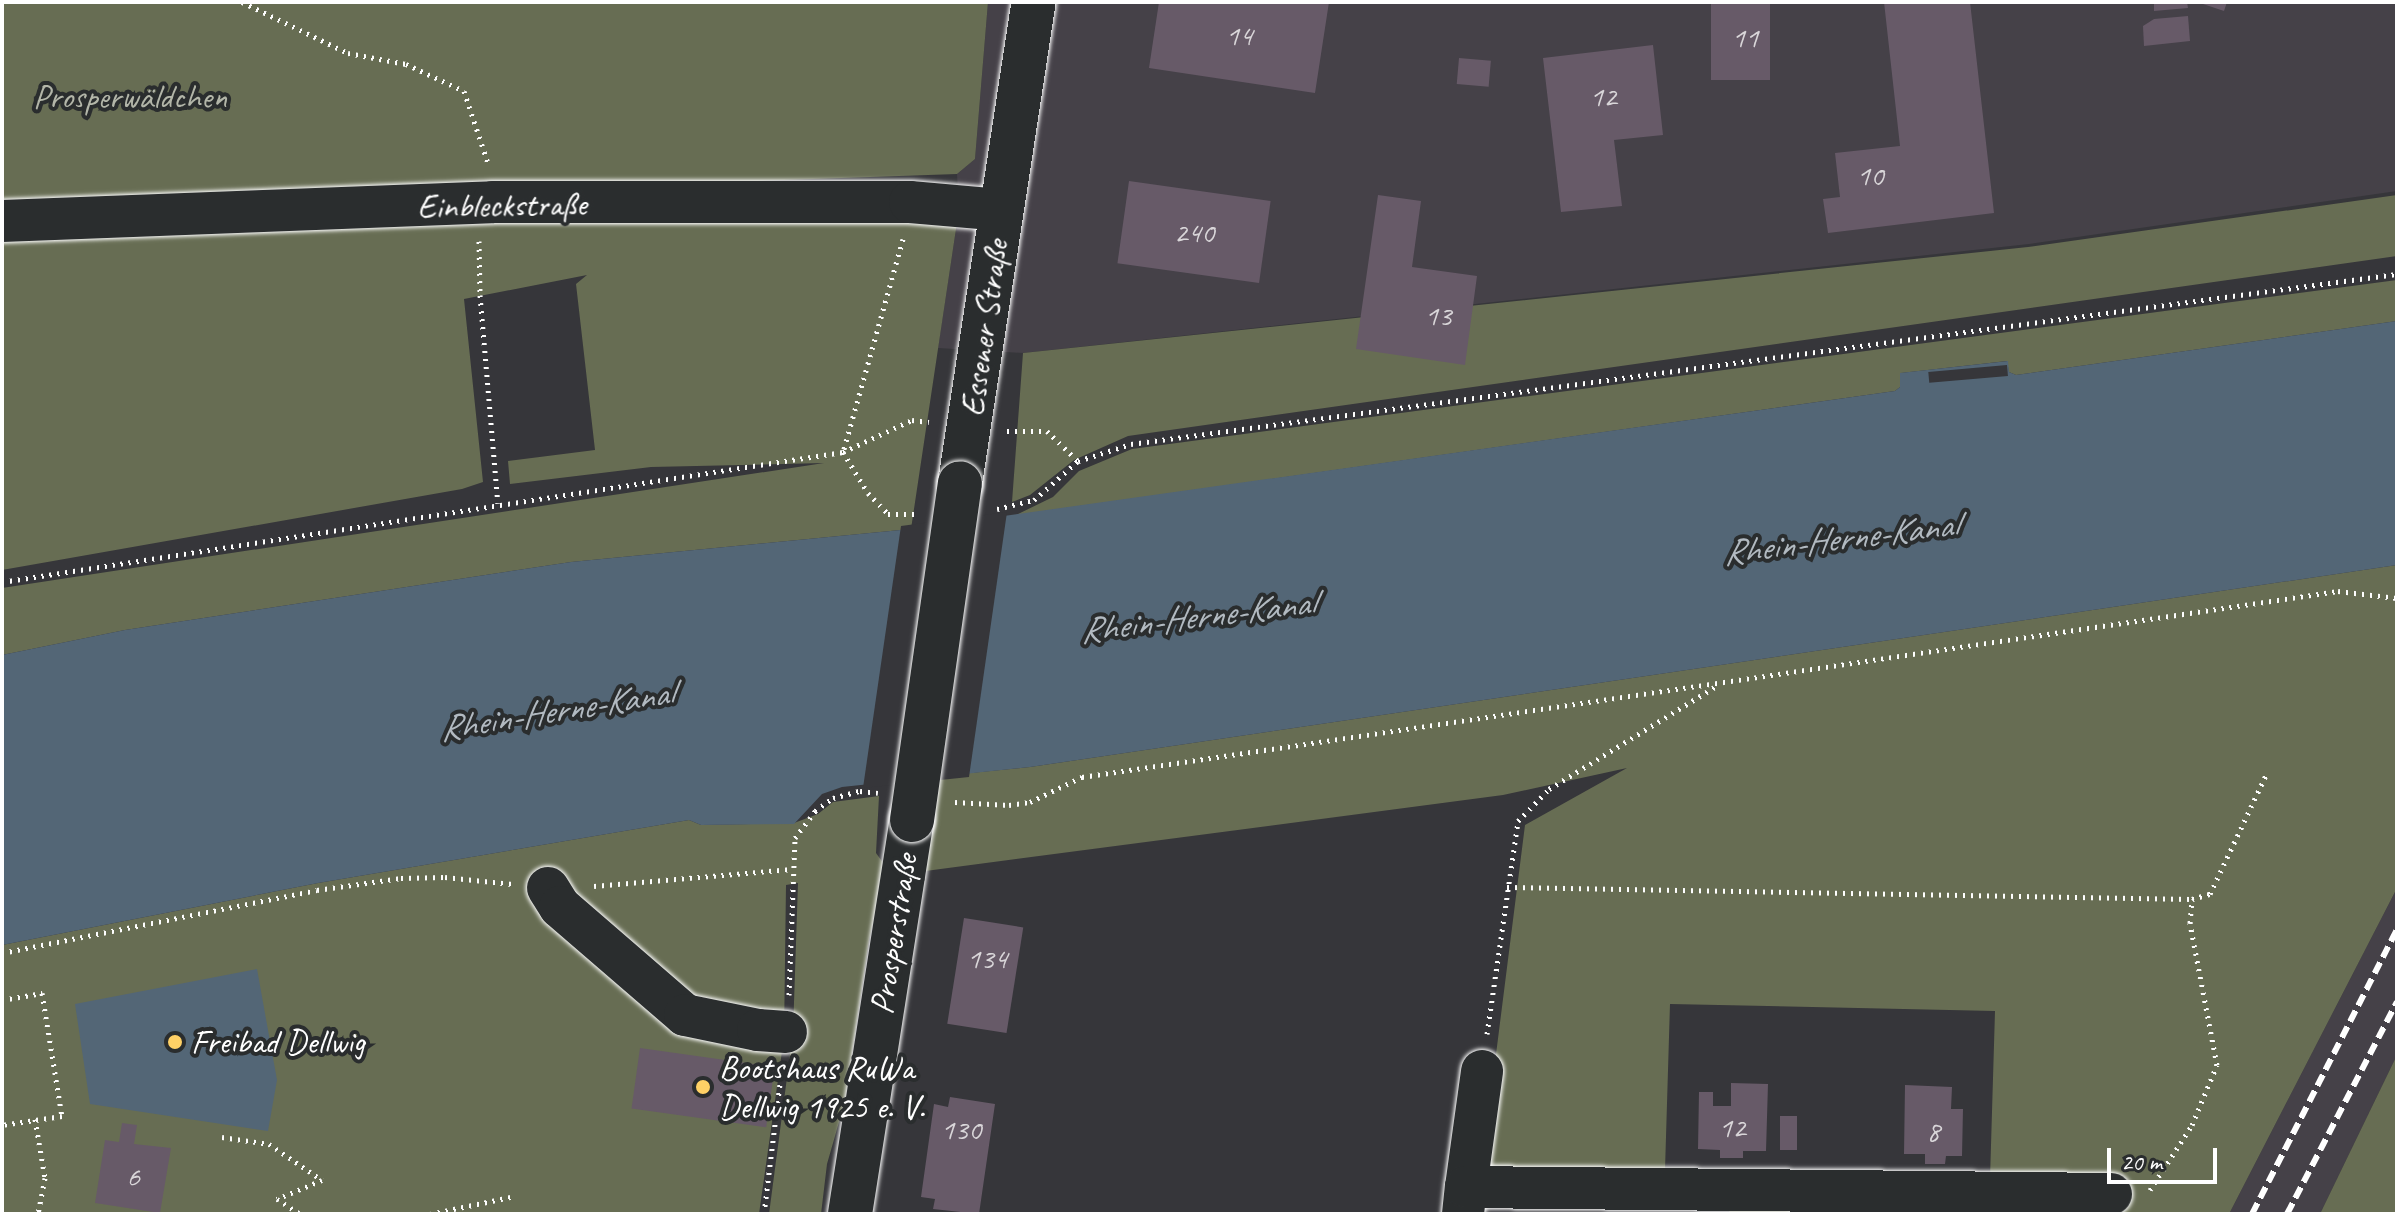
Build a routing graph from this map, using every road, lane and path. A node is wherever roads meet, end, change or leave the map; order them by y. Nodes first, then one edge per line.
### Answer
1 (242, 2) edge
2 (1034, 2) edge
3 (910, 202) junction
4 (485, 203) junction
5 (1001, 210) junction
6 (2, 221) edge
7 (2397, 274) edge
8 (912, 420) dead end
9 (1016, 433) dead end
10 (843, 452) junction
11 (1078, 461) junction
12 (972, 497) junction
13 (498, 503) junction
14 (927, 514) dead end
15 (2, 582) edge
16 (2397, 598) edge
17 (936, 654) joint
18 (1722, 682) junction
19 (2266, 775) dead end
20 (915, 805) junction
21 (792, 869) junction
22 (1507, 887) junction
23 (548, 888) junction
24 (2192, 899) junction
25 (2, 953) edge
26 (2, 1000) edge
27 (786, 1032) junction
28 (1482, 1071) joint
29 (35, 1119) junction
30 (2, 1125) edge
31 (222, 1137) dead end
32 (2111, 1194) joint
33 (511, 1197) dead end
34 (1465, 1201) edge
35 (38, 1214) edge
36 (300, 1214) edge
37 (430, 1214) edge
38 (764, 1214) edge
39 (850, 1214) edge

1 - 4 path
2 - 5 main road, Essener Straße
3 - 4 street, Einbleckstraße
3 - 5 street, Einbleckstraße
3 - 10 path
4 - 6 street, Einbleckstraße
4 - 13 path
5 - 12 main road, Essener Straße
7 - 11 path
8 - 10 path
9 - 11 path
10 - 13 path
10 - 14 path
11 - 12 path
12 - 17 main road, Essener Straße, bridge
13 - 15 path
16 - 18 path
17 - 20 main road, Prosperstraße, bridge
18 - 20 path
18 - 22 path
19 - 24 path
20 - 21 path
20 - 39 main road, Prosperstraße
21 - 23 path
21 - 27 path
22 - 24 path
22 - 28 path
23 - 25 path
23 - 27 street
24 - 32 path
26 - 29 path
27 - 38 path
28 - 34 street
29 - 30 path
29 - 35 path
31 - 36 path
32 - 34 street
33 - 37 path

